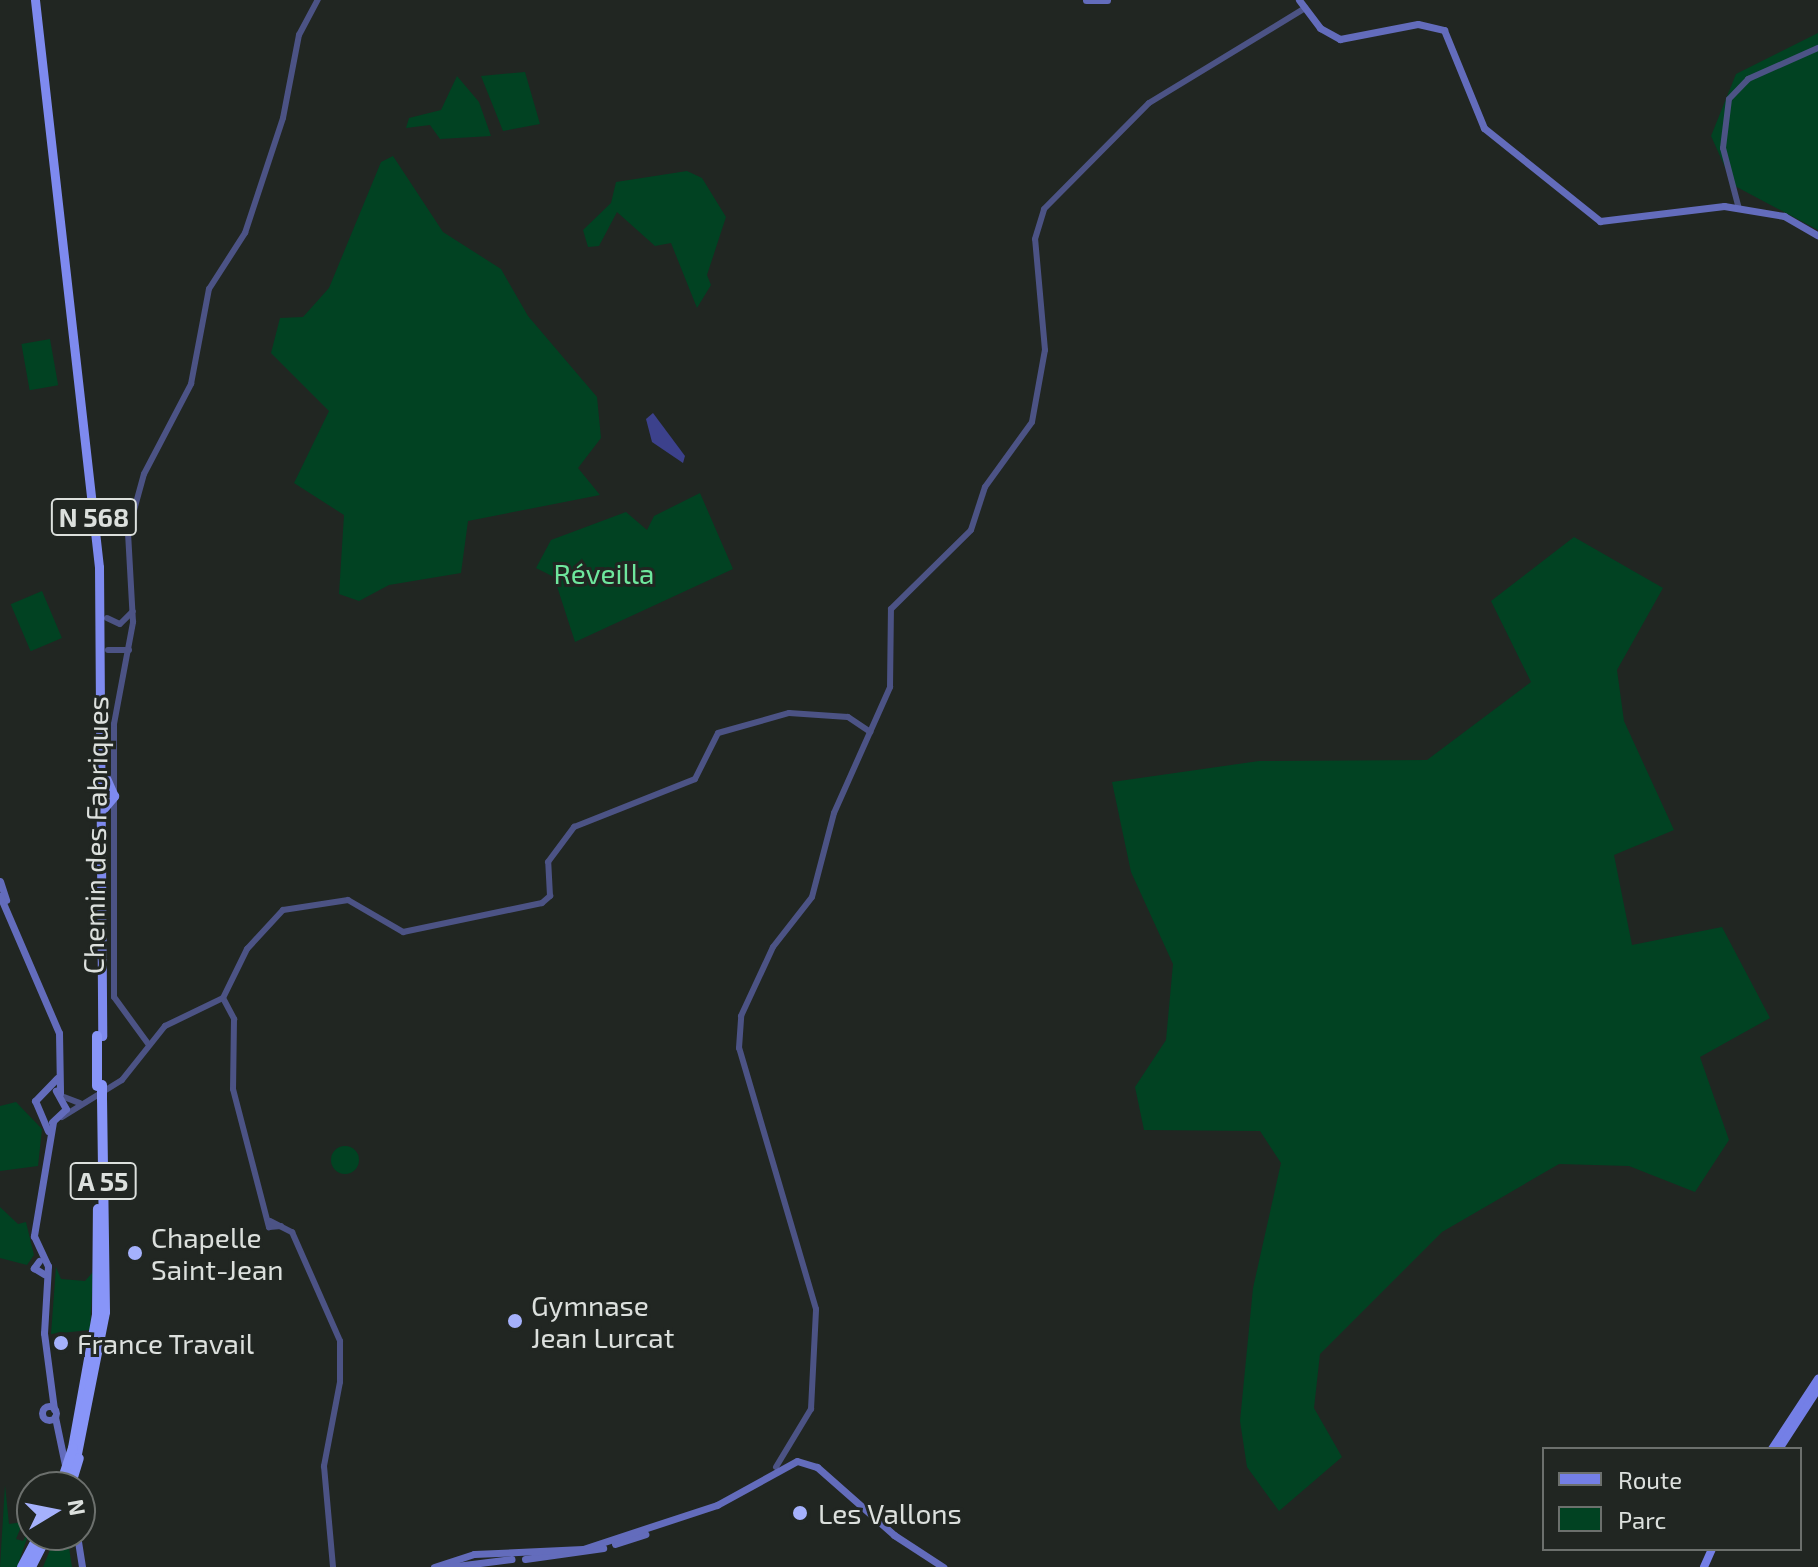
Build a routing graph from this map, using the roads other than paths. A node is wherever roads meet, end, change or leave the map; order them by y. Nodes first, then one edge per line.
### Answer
1 (34, 0) edge
2 (318, 0) edge
3 (1086, 0) edge
4 (1107, 0) edge
5 (1299, 0) edge
6 (1305, 8) junction
7 (1818, 48) edge
8 (1739, 209) junction
9 (1818, 236) edge
10 (99, 567) junction
11 (133, 611) junction
12 (107, 618) joint
13 (108, 650) joint
14 (129, 650) junction
15 (100, 704) junction
16 (870, 732) junction
17 (114, 796) junction
18 (101, 866) junction
19 (0, 881) edge
20 (0, 896) edge
21 (32, 974) junction
22 (223, 998) junction
23 (100, 1036) junction
24 (149, 1045) junction
25 (57, 1078) junction
26 (46, 1090) junction
27 (62, 1095) junction
28 (80, 1103) junction
29 (62, 1117) junction
30 (43, 1120) junction
31 (53, 1122) junction
32 (48, 1133) junction
33 (102, 1276) junction
34 (1818, 1379) edge
35 (1818, 1389) edge
36 (795, 1445) junction
37 (1773, 1447) edge
38 (1780, 1447) edge
39 (789, 1452) junction
40 (795, 1462) junction
41 (776, 1467) junction
42 (814, 1469) junction
43 (63, 1471) edge
44 (69, 1471) edge
45 (73, 1471) edge
46 (826, 1475) junction
47 (763, 1483) junction
48 (333, 1567) edge
49 (434, 1567) edge
50 (448, 1567) edge
51 (943, 1567) edge

1 - 10 highway, N 568
1 - 23 highway, N 568
2 - 11 street, Chemin des Fabriques
3 - 4 main road
5 - 6 main road
6 - 8 main road
6 - 16 street
7 - 8 street
8 - 9 main road
10 - 12 highway
10 - 15 highway, N 568
11 - 12 street
11 - 14 street, Chemin des Fabriques
13 - 14 street
13 - 15 highway
14 - 17 street, Chemin des Fabriques
15 - 17 highway
15 - 18 highway, N 568
16 - 22 street
16 - 36 street
17 - 18 highway
17 - 24 street, Chemin des Fabriques
18 - 23 highway, N 568
19 - 21 main road
20 - 21 main road
21 - 25 main road
22 - 24 street
22 - 48 street
23 - 33 highway, A 55, bridge
24 - 28 street
25 - 26 main road
25 - 27 main road
26 - 27 main road
26 - 30 main road
27 - 28 street
27 - 29 main road
28 - 29 street
29 - 31 main road
30 - 31 main road
30 - 32 main road
31 - 32 main road
32 - 43 main road
33 - 44 highway, A 55, bridge
33 - 45 highway, A 55
34 - 37 main road
35 - 38 main road
36 - 39 street
36 - 40 street
39 - 40 street
39 - 41 street
40 - 41 main road
40 - 42 street
40 - 46 main road
40 - 47 street
41 - 49 main road
42 - 46 main road
42 - 47 main road
46 - 51 main road
47 - 50 main road

